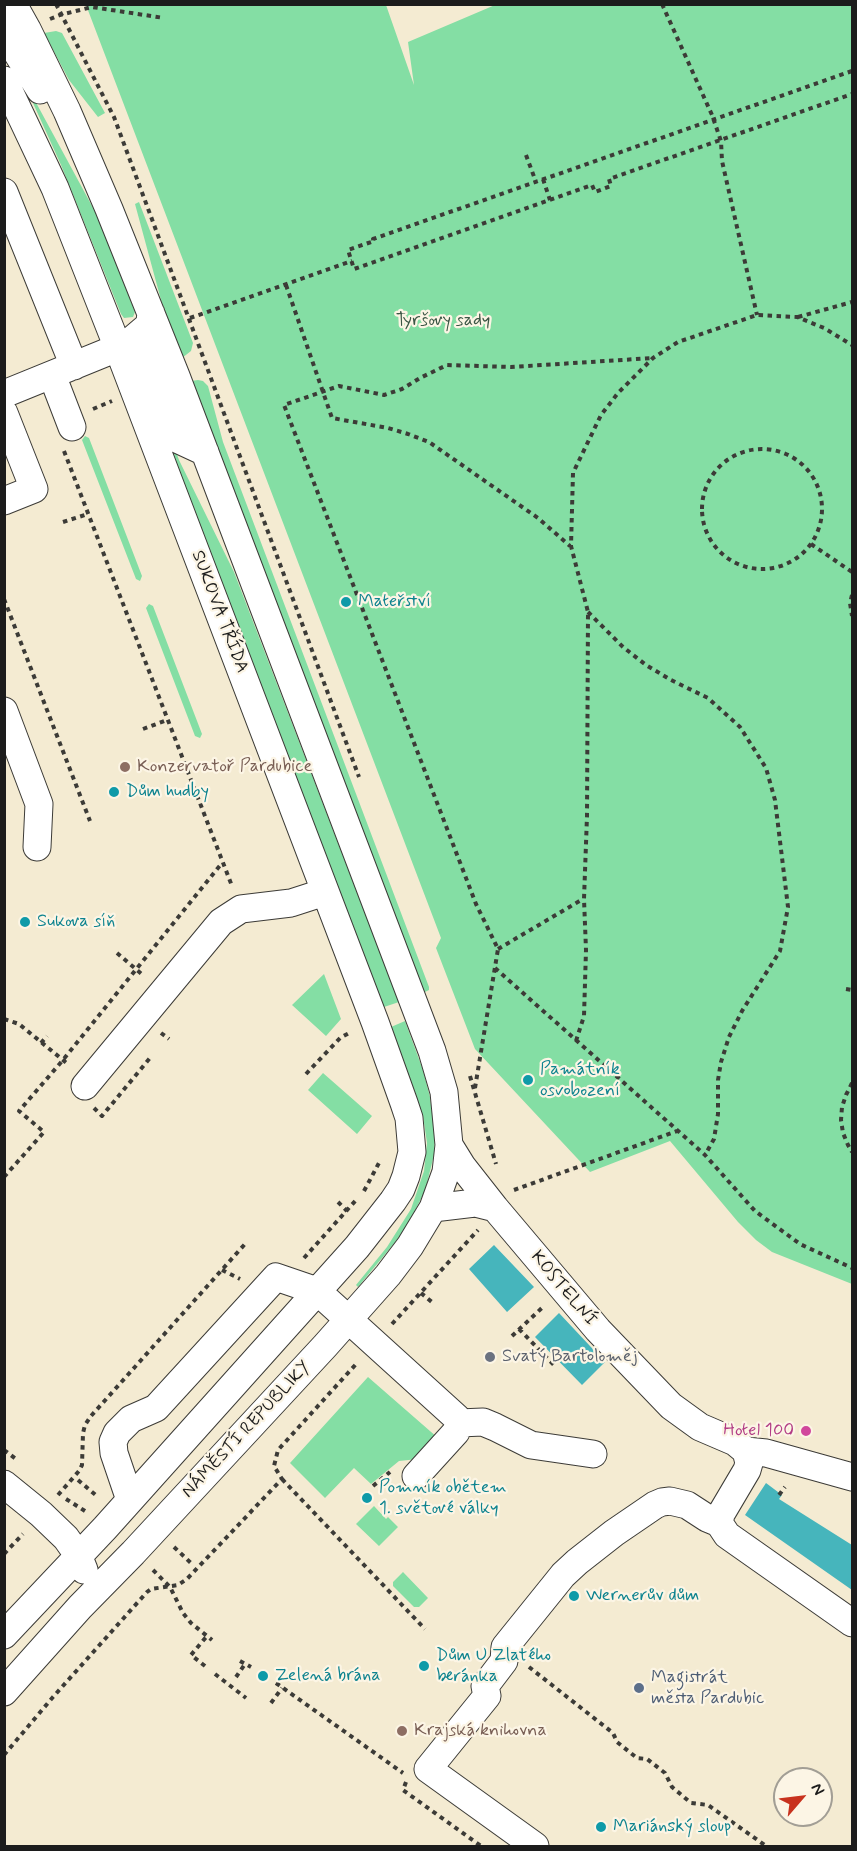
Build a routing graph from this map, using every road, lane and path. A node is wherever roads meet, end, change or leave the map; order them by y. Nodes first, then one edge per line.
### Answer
1 (13, 4) edge
2 (56, 4) edge
3 (662, 4) edge
4 (60, 15) junction
5 (164, 18) dead end
6 (4, 32) edge
7 (852, 71) edge
8 (4, 80) edge
9 (852, 94) edge
10 (67, 111) junction
11 (713, 119) junction
12 (721, 141) junction
13 (526, 155) dead end
14 (543, 179) junction
15 (536, 182) junction
16 (4, 192) edge
17 (550, 200) junction
18 (352, 261) junction
19 (286, 285) junction
20 (852, 302) edge
21 (152, 313) junction
22 (757, 315) junction
23 (797, 317) junction
24 (190, 318) junction
25 (852, 345) edge
26 (118, 348) junction
27 (653, 358) junction
28 (63, 371) junction
29 (322, 392) junction
30 (4, 394) edge
31 (119, 398) dead end
32 (4, 414) edge
33 (74, 428) junction
34 (205, 452) junction
35 (4, 501) edge
36 (88, 514) junction
37 (63, 522) dead end
38 (811, 544) junction
39 (571, 546) junction
40 (852, 572) edge
41 (852, 595) edge
42 (4, 598) edge
43 (588, 612) junction
44 (852, 616) edge
45 (4, 711) edge
46 (167, 720) junction
47 (143, 729) dead end
48 (362, 785) dead end
49 (90, 821) dead end
50 (37, 847) dead end
51 (223, 862) junction
52 (325, 892) junction
53 (584, 899) junction
54 (241, 909) junction
55 (498, 949) junction
56 (117, 953) dead end
57 (495, 968) junction
58 (144, 976) dead end
59 (846, 989) dead end
60 (852, 990) edge
61 (4, 1019) edge
62 (355, 1030) dead end
63 (47, 1036) dead end
64 (576, 1041) junction
65 (41, 1042) junction
66 (150, 1058) dead end
67 (63, 1060) junction
68 (306, 1074) dead end
69 (852, 1083) edge
70 (85, 1086) joint
71 (102, 1116) dead end
72 (677, 1131) junction
73 (449, 1145) junction
74 (852, 1152) edge
75 (382, 1155) dead end
76 (705, 1155) junction
77 (498, 1171) dead end
78 (4, 1177) edge
79 (500, 1201) junction
80 (338, 1202) dead end
81 (433, 1208) junction
82 (347, 1211) junction
83 (245, 1244) dead end
84 (852, 1268) edge
85 (280, 1277) junction
86 (317, 1291) junction
87 (421, 1293) junction
88 (433, 1303) dead end
89 (539, 1310) dead end
90 (348, 1319) junction
91 (519, 1329) junction
92 (512, 1336) dead end
93 (375, 1343) junction
94 (343, 1362) dead end
95 (554, 1365) dead end
96 (351, 1369) junction
97 (459, 1423) junction
98 (746, 1451) junction
99 (593, 1455) dead end
100 (416, 1476) dead end
101 (852, 1477) edge
102 (282, 1479) junction
103 (4, 1484) edge
104 (784, 1487) dead end
105 (778, 1495) dead end
106 (102, 1500) dead end
107 (130, 1500) junction
108 (719, 1523) junction
109 (24, 1533) dead end
110 (169, 1542) dead end
111 (74, 1549) junction
112 (4, 1554) edge
113 (192, 1563) dead end
114 (147, 1565) dead end
115 (170, 1587) junction
116 (80, 1607) junction
117 (852, 1623) edge
118 (425, 1629) dead end
119 (4, 1635) edge
120 (207, 1636) junction
121 (212, 1640) dead end
122 (505, 1647) junction
123 (240, 1661) dead end
124 (245, 1664) junction
125 (205, 1666) dead end
126 (251, 1667) dead end
127 (215, 1674) dead end
128 (276, 1683) dead end
129 (230, 1685) junction
130 (282, 1688) junction
131 (4, 1692) edge
132 (246, 1698) dead end
133 (271, 1703) dead end
134 (4, 1755) edge
135 (428, 1769) junction
136 (403, 1790) dead end
137 (481, 1846) edge
138 (535, 1846) edge
139 (766, 1846) edge

1 - 10 street
2 - 4 path
3 - 11 path
4 - 5 path
4 - 24 path
6 - 10 street
7 - 11 path
8 - 26 street, SUKOVA TŘÍDA
9 - 12 path
10 - 21 street
11 - 12 path
11 - 14 path
12 - 17 path
12 - 22 path
13 - 15 path
14 - 15 path
14 - 17 path
15 - 18 path
16 - 28 street
17 - 18 path
18 - 19 path
19 - 24 path
19 - 29 path
20 - 23 path
21 - 26 street
21 - 34 street
22 - 23 path
22 - 27 path
23 - 25 path
24 - 48 path
26 - 28 street
26 - 34 street
26 - 52 street, SUKOVA TŘÍDA
27 - 29 path
27 - 39 path
28 - 30 street
28 - 33 street
29 - 39 path
29 - 55 path
31 - 33 path
32 - 35 street
33 - 36 path
34 - 73 street
36 - 37 path
36 - 46 path
38 - 38 path
38 - 40 path
39 - 43 path
41 - 44 path
42 - 49 path
43 - 53 path
43 - 76 path
45 - 50 street
46 - 47 path
46 - 51 path
51 - 54 path
51 - 67 path
52 - 54 street
52 - 86 street, SUKOVA TŘÍDA
53 - 55 path
53 - 64 path
54 - 70 street
55 - 57 path
56 - 58 path, bridge
57 - 64 path
57 - 77 path
59 - 60 path
61 - 65 path
62 - 68 path
63 - 65 path
64 - 72 path
65 - 67 path
66 - 71 path
67 - 70 path
67 - 78 path
69 - 74 path
72 - 76 path
72 - 79 path
73 - 79 street, KOSTELNÍ
73 - 81 street, NÁMĚSTÍ REPUBLIKY
75 - 82 path
76 - 84 path
79 - 81 street
79 - 87 path
79 - 98 street, KOSTELNÍ
80 - 82 path
81 - 90 street, NÁMĚSTÍ REPUBLIKY
82 - 85 path
83 - 106 path
85 - 86 street
85 - 107 street
86 - 90 street
86 - 107 street
87 - 88 path
87 - 93 path
89 - 91 path
90 - 93 street
90 - 116 street, NÁMĚSTÍ REPUBLIKY
91 - 92 path
91 - 95 path
93 - 96 path
93 - 97 street
94 - 96 path
96 - 102 path
97 - 99 street
97 - 100 street
98 - 101 street, KOSTELNÍ
98 - 108 street
102 - 115 path
102 - 118 path
103 - 111 street
104 - 105 path
107 - 111 street
108 - 117 street
108 - 122 street
109 - 112 path
110 - 113 path
111 - 116 street
111 - 119 street
114 - 115 path
115 - 120 path
115 - 134 path
116 - 131 street, NÁMĚSTÍ REPUBLIKY
120 - 121 path
120 - 125 path
122 - 135 street
122 - 139 path
123 - 124 path
124 - 126 path
124 - 129 path
127 - 129 path
128 - 130 path
129 - 132 path
130 - 133 path
130 - 135 path
135 - 138 street
136 - 137 path

